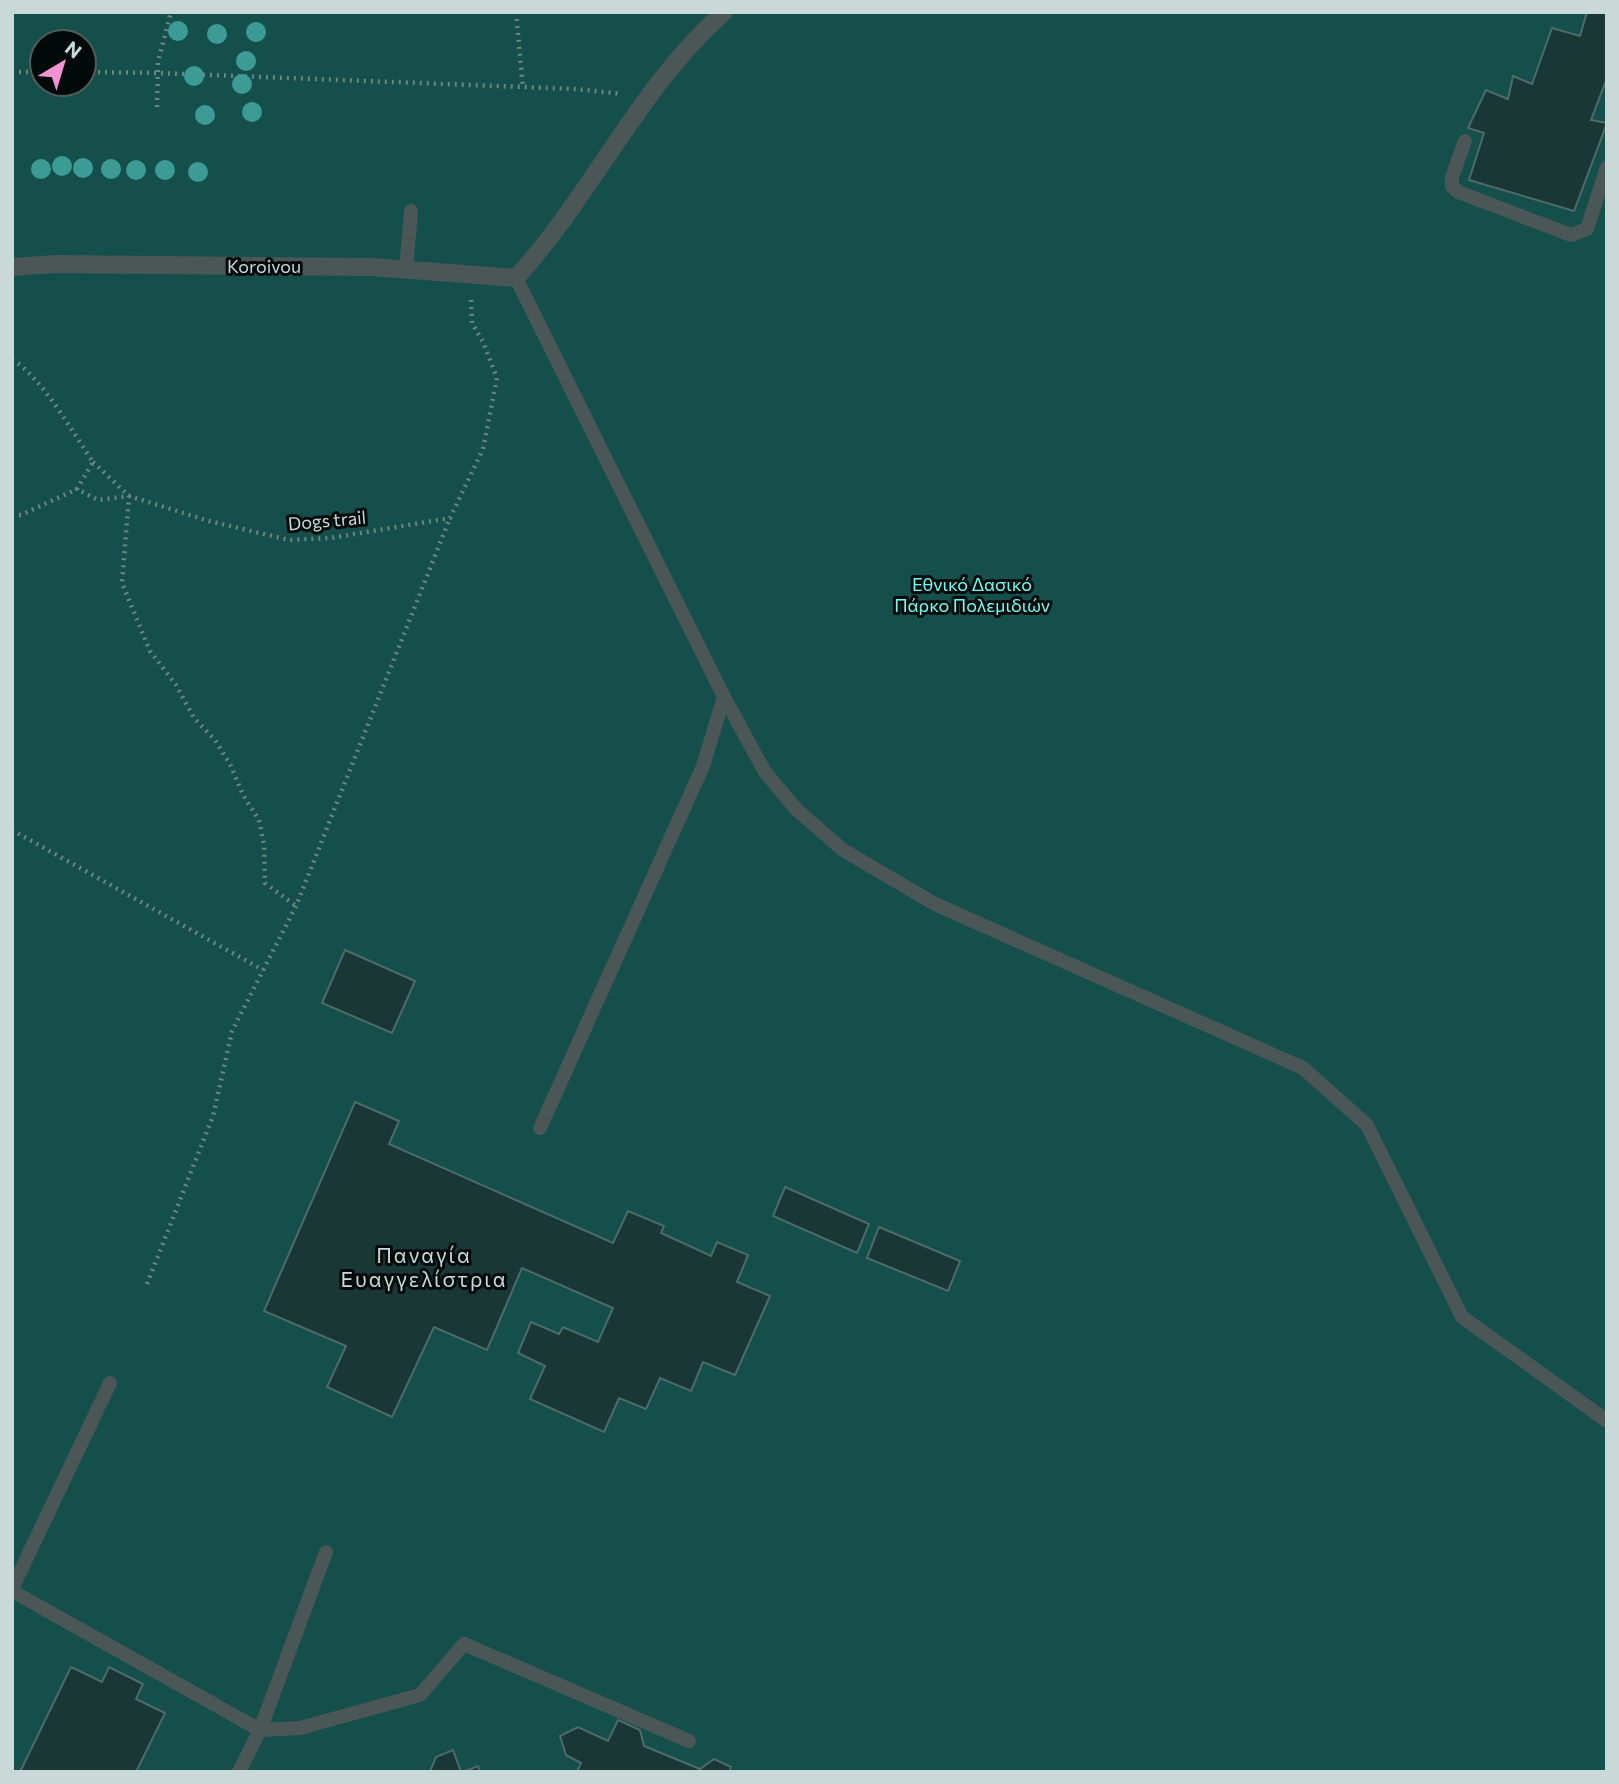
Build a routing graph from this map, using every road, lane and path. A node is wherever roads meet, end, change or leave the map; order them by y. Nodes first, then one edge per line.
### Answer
1 (171, 12) edge
2 (516, 12) edge
3 (724, 12) edge
4 (98, 72) edge
5 (158, 73) junction
6 (523, 88) junction
7 (650, 96) junction
8 (157, 107) dead end
9 (1465, 141) dead end
10 (1607, 167) edge
11 (411, 211) dead end
12 (12, 267) edge
13 (407, 270) junction
14 (469, 274) junction
15 (516, 278) junction
16 (12, 360) edge
17 (93, 462) junction
18 (77, 489) junction
19 (129, 496) junction
20 (12, 515) edge
21 (450, 518) junction
22 (724, 697) junction
23 (12, 830) edge
24 (296, 906) junction
25 (264, 970) junction
26 (540, 1128) dead end
27 (147, 1284) dead end
28 (110, 1383) dead end
29 (1607, 1421) edge
30 (326, 1552) dead end
31 (12, 1590) edge
32 (260, 1730) junction
33 (689, 1741) dead end
34 (239, 1772) edge

1 - 5 path
2 - 6 path
3 - 7 street
4 - 5 path
5 - 6 path
5 - 8 path
6 - 7 path
7 - 15 street
9 - 10 lane
11 - 13 lane
12 - 13 street, Koroivou
13 - 14 street, Koroivou
14 - 15 street, Koroivou
14 - 21 path
15 - 22 lane
16 - 17 path
17 - 18 path
17 - 19 path
18 - 19 path, Dogs trail
18 - 20 path
19 - 21 path, Dogs trail
19 - 24 path
21 - 24 path
22 - 26 lane
22 - 29 lane
23 - 25 path
24 - 25 path
25 - 27 path
28 - 31 lane
30 - 32 lane
31 - 32 lane
32 - 33 lane
32 - 34 lane

